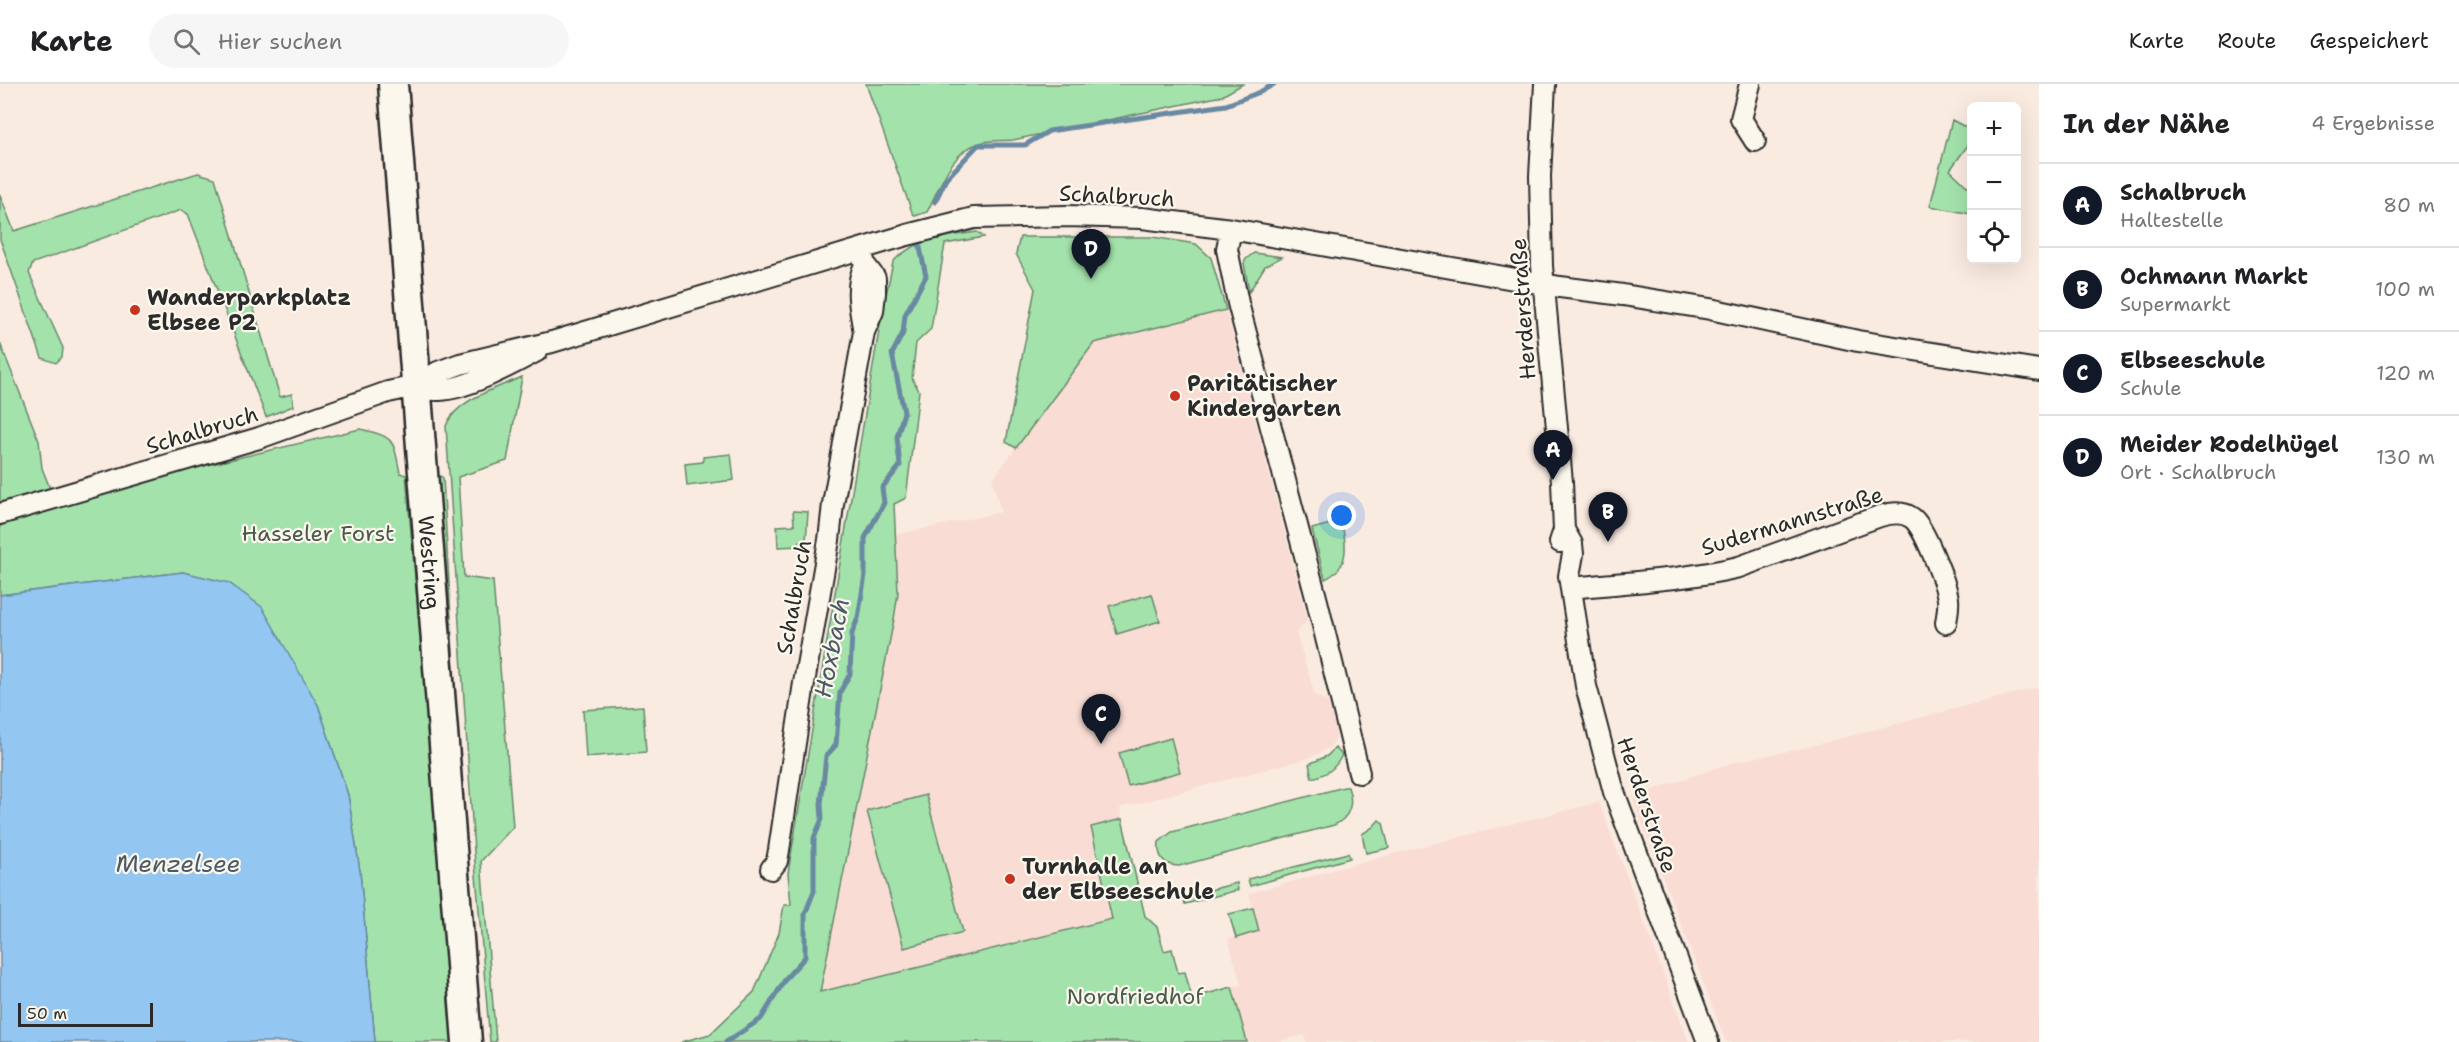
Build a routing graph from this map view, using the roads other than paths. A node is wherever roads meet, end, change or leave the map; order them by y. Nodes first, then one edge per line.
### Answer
1 (393, 84) edge
2 (1545, 84) edge
3 (1750, 84) edge
4 (1755, 141) dead end
5 (1231, 229) junction
6 (863, 257) junction
7 (1543, 284) junction
8 (2039, 370) edge
9 (416, 386) junction
10 (0, 514) edge
11 (1570, 582) junction
12 (1946, 623) dead end
13 (1359, 773) dead end
14 (771, 869) dead end
15 (467, 1042) edge
16 (1708, 1042) edge

1 - 9 main road, Westring
2 - 7 street, Herderstraße
3 - 4 street
5 - 6 street, Schalbruch
5 - 7 street, Schalbruch
5 - 13 street
6 - 9 street, Schalbruch
6 - 14 street, Schalbruch
7 - 8 street, Schalbruch
7 - 11 street, Herderstraße
9 - 10 street, Schalbruch
9 - 15 main road, Westring
11 - 12 street, Sudermannstraße
11 - 16 street, Herderstraße

